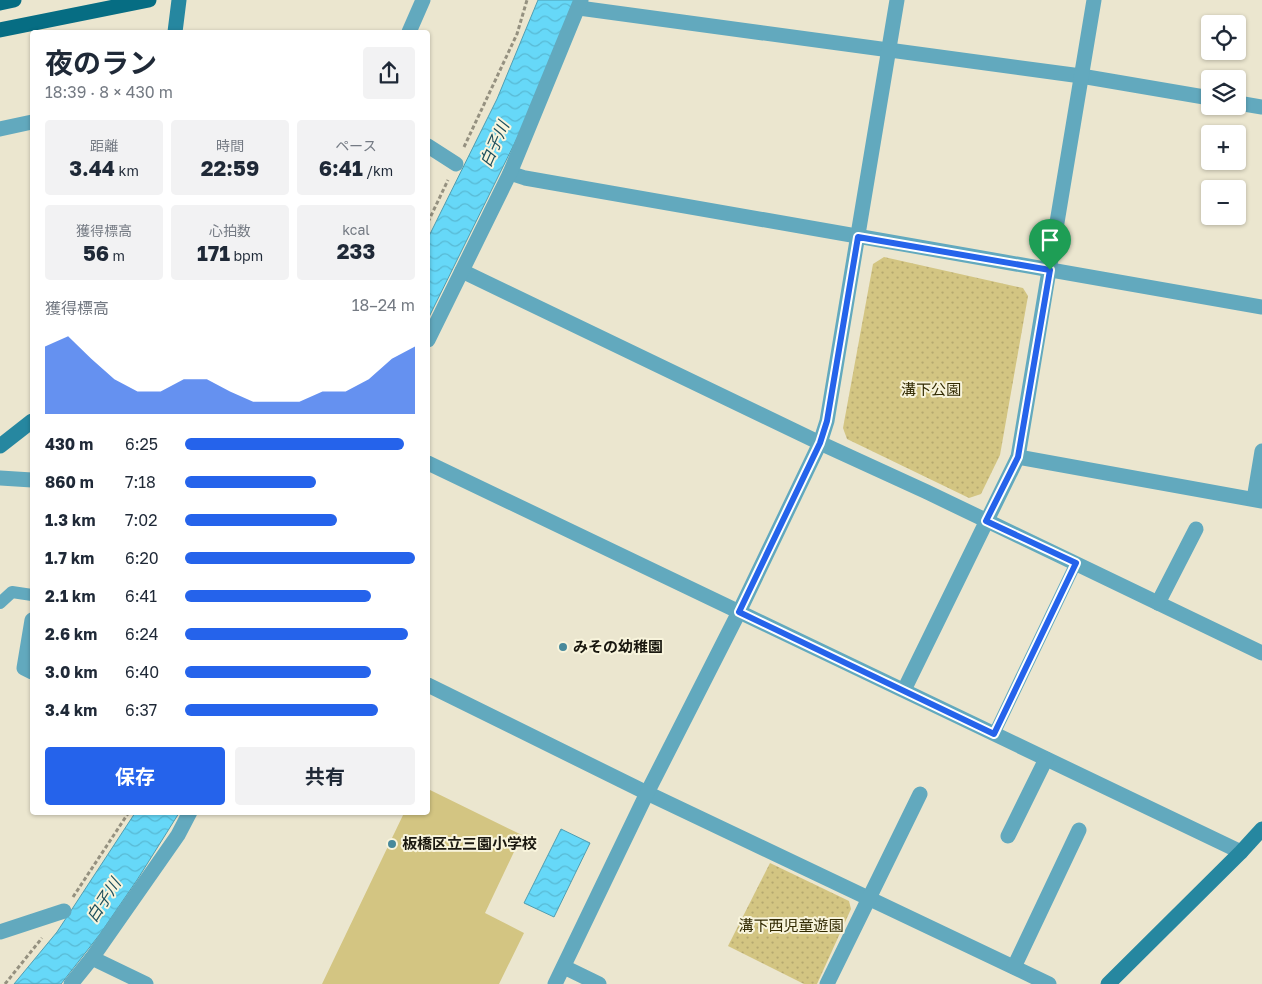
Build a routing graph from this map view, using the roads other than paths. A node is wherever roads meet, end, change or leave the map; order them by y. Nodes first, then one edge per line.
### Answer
1 (14, 0) edge
2 (149, 0) edge
3 (179, 0) edge
4 (423, 0) edge
5 (896, 0) edge
6 (1094, 0) edge
7 (0, 3) edge
8 (580, 4) edge
9 (0, 30) edge
10 (175, 30) edge
11 (410, 30) edge
12 (888, 51) junction
13 (1081, 76) junction
14 (1201, 96) edge
15 (1246, 104) edge
16 (1262, 107) edge
17 (30, 122) edge
18 (0, 129) edge
19 (430, 147) edge
20 (456, 164) road end
21 (510, 173) junction
22 (858, 237) junction
23 (1050, 270) junction
24 (462, 271) junction
25 (1262, 307) edge
26 (430, 336) edge
27 (30, 424) edge
28 (820, 443) junction
29 (0, 446) edge
30 (1262, 451) edge
31 (1018, 457) junction
32 (430, 464) edge
33 (0, 478) edge
34 (30, 480) edge
35 (1258, 500) edge
36 (986, 521) junction
37 (1196, 529) dead end
38 (1076, 563) junction
39 (30, 595) edge
40 (1158, 602) junction
41 (0, 603) edge
42 (739, 612) junction
43 (30, 632) edge
44 (1262, 653) edge
45 (30, 671) edge
46 (430, 687) edge
47 (904, 690) junction
48 (994, 734) junction
49 (1046, 759) junction
50 (647, 793) junction
51 (920, 794) dead end
52 (188, 815) edge
53 (1262, 829) edge
54 (1079, 830) dead end
55 (1008, 836) dead end
56 (1241, 852) junction
57 (869, 899) junction
58 (64, 911) dead end
59 (0, 932) edge
60 (92, 958) junction
61 (564, 967) junction
62 (1014, 967) junction
63 (70, 984) edge
64 (146, 984) edge
65 (556, 984) edge
66 (599, 984) edge
67 (827, 984) edge
68 (1049, 984) edge
69 (1108, 984) edge

1 - 7 main road
2 - 9 main road
3 - 10 street
4 - 11 street
5 - 12 street
6 - 13 street
8 - 12 street
8 - 21 street
12 - 13 street
12 - 22 street
13 - 14 street
13 - 23 street
15 - 16 street
17 - 18 street
19 - 20 street
21 - 22 street
21 - 24 street
22 - 23 street
22 - 28 street
23 - 25 street
23 - 31 street
24 - 26 street
24 - 28 street
27 - 29 street
28 - 36 street
28 - 42 street
30 - 35 street
31 - 35 street
31 - 36 street
32 - 42 street
33 - 34 street
36 - 38 street
36 - 47 street
37 - 40 street
38 - 40 street
38 - 48 lane
39 - 41 lane
40 - 44 street
42 - 47 street
42 - 50 street
43 - 45 street
46 - 50 street
47 - 48 street
48 - 49 street
49 - 55 street
49 - 56 street
50 - 57 street
50 - 61 street
51 - 57 street
52 - 60 street
53 - 56 street
54 - 62 street
56 - 69 street
57 - 62 street
57 - 67 street
58 - 59 street
60 - 63 street
60 - 64 street
61 - 65 street
61 - 66 street
62 - 68 street

